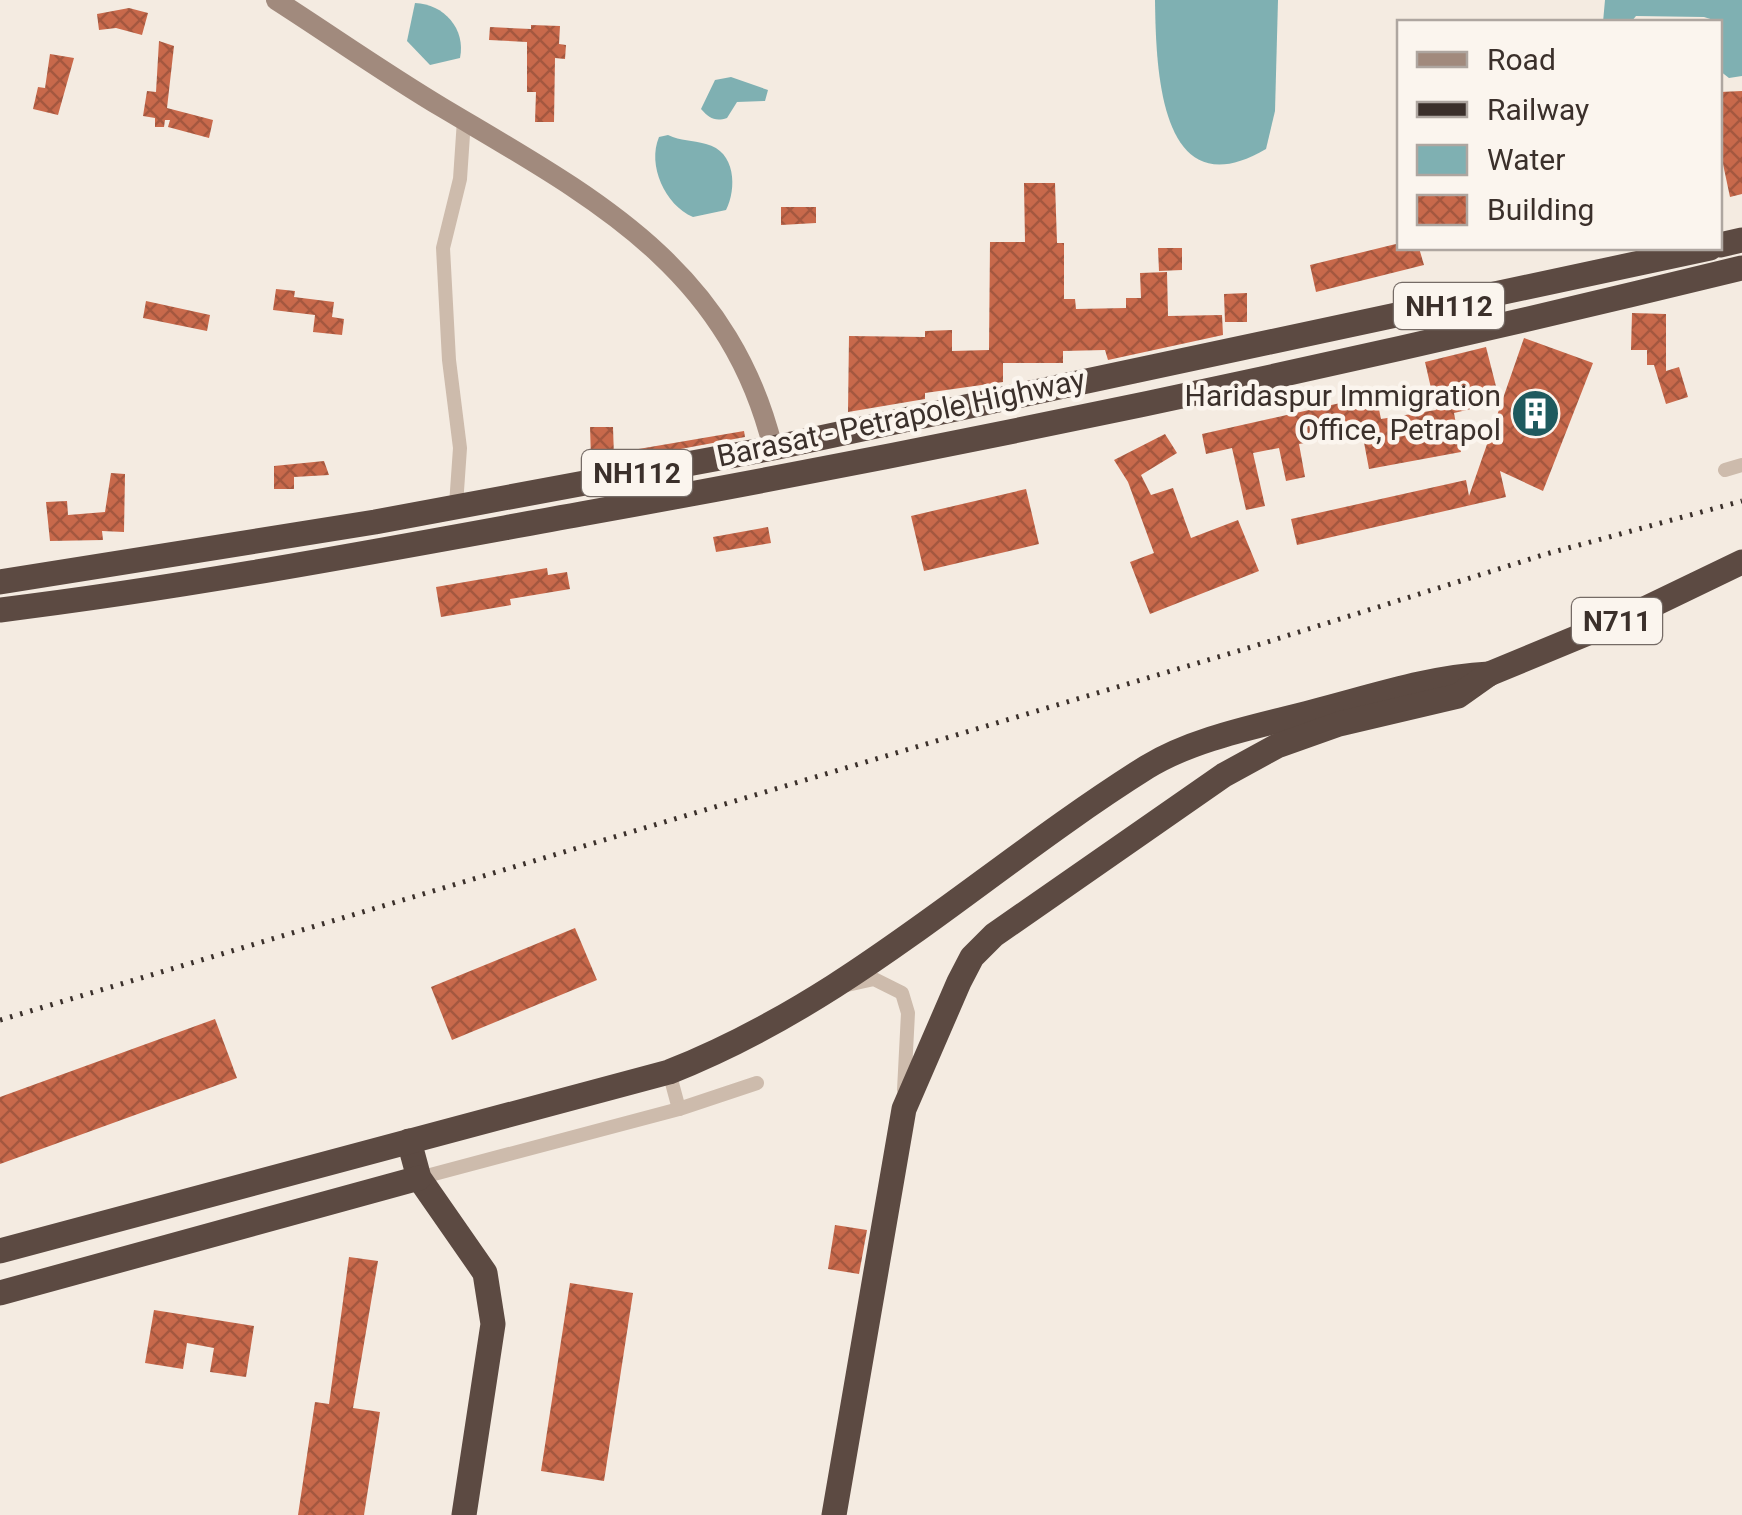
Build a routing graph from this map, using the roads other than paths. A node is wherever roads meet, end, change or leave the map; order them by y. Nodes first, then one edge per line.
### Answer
1 (276, 0) edge
2 (464, 120) junction
3 (1702, 250) edge
4 (1742, 268) edge
5 (772, 448) junction
6 (1742, 465) edge
7 (1724, 470) dead end
8 (456, 505) junction
9 (1742, 562) edge
10 (0, 582) edge
11 (0, 610) edge
12 (1489, 674) junction
13 (841, 986) junction
14 (669, 1072) junction
15 (757, 1083) dead end
16 (679, 1109) junction
17 (904, 1109) junction
18 (409, 1141) junction
19 (419, 1178) junction
20 (0, 1252) edge
21 (0, 1292) edge
22 (464, 1515) edge
23 (834, 1515) edge

1 - 2 street
2 - 5 street
2 - 8 street
3 - 5 highway, Barasat - Petrapole Highway / NH112
4 - 11 highway, Barasat - Petrapole Highway / NH112
5 - 8 highway, Barasat - Petrapole Highway / NH112
6 - 7 street
8 - 10 highway, Barasat - Petrapole Highway / NH112
9 - 12 highway, N711
12 - 13 highway
12 - 17 highway
13 - 14 highway
13 - 17 street
14 - 16 street
14 - 18 highway
15 - 16 street
16 - 19 street
17 - 23 highway
18 - 19 highway
18 - 20 highway
19 - 21 highway
19 - 22 highway

